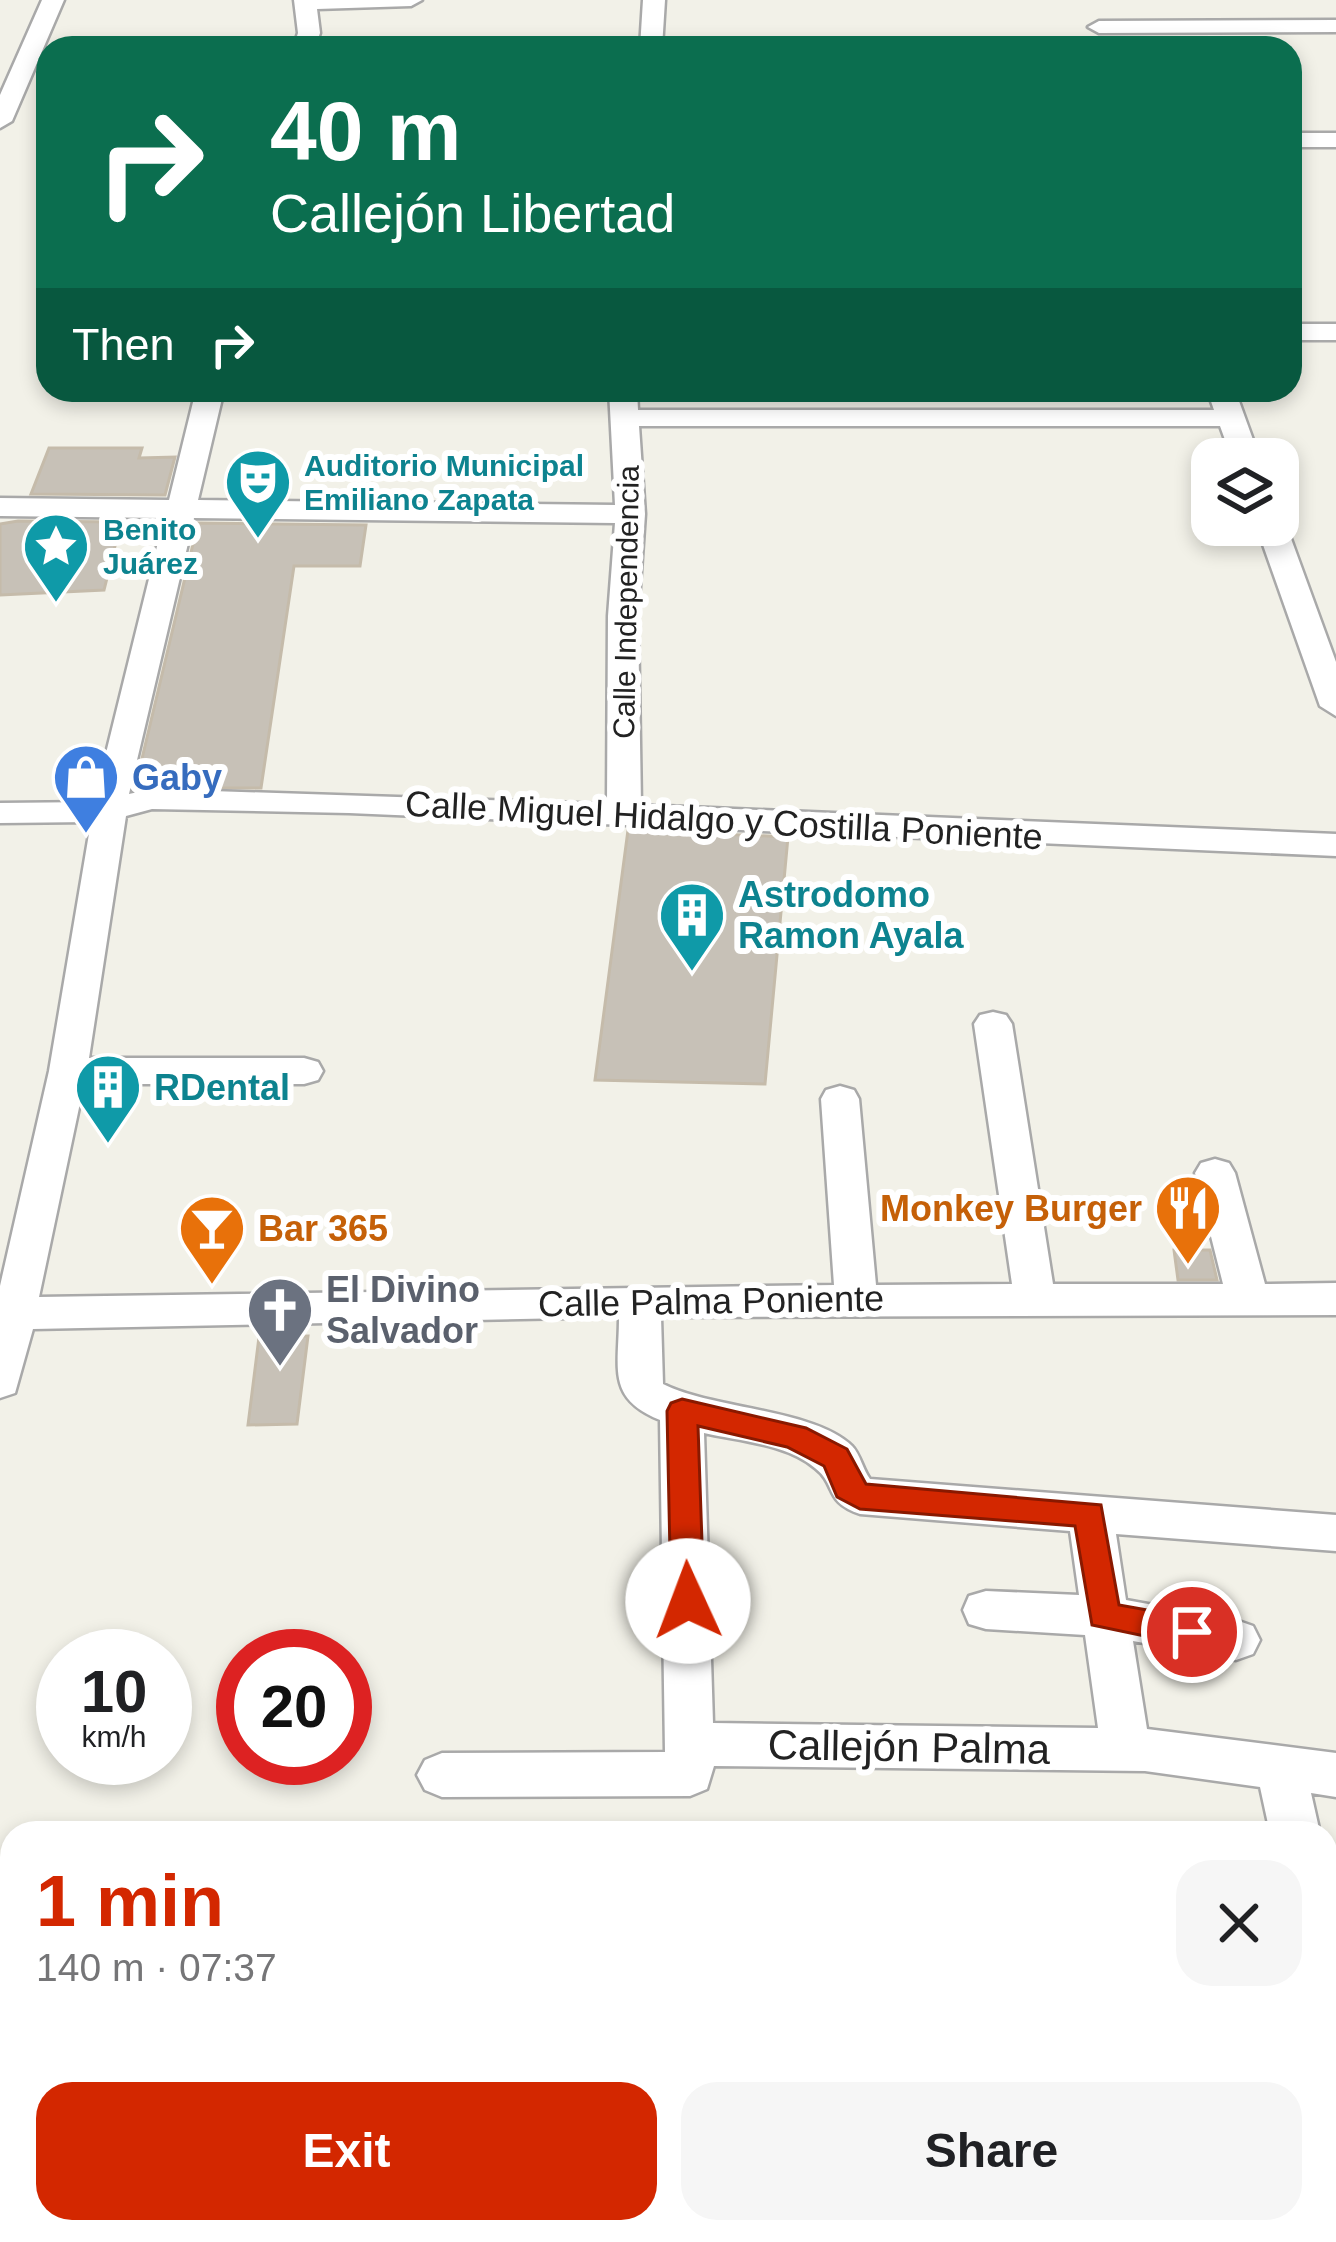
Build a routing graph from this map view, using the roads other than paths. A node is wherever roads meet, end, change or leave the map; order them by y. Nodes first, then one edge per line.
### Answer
1 (53, 0) edge
2 (411, 0) edge
3 (654, 0) edge
4 (1088, 0) edge
5 (306, 2) edge
6 (1336, 26) edge
7 (308, 36) edge
8 (652, 36) edge
9 (1102, 36) edge
10 (1123, 36) edge
11 (7, 91) edge
12 (0, 121) edge
13 (1302, 140) edge
14 (1336, 140) edge
15 (1302, 332) edge
16 (1336, 332) edge
17 (207, 402) edge
18 (1225, 402) edge
19 (625, 404) edge
20 (1230, 418) junction
21 (1238, 438) edge
22 (0, 507) edge
23 (178, 511) junction
24 (630, 514) junction
25 (1278, 546) edge
26 (1336, 706) edge
27 (113, 811) junction
28 (0, 813) edge
29 (625, 813) junction
30 (1336, 844) edge
31 (993, 1024) dead end
32 (68, 1071) junction
33 (304, 1072) dead end
34 (840, 1099) dead end
35 (1215, 1173) dead end
36 (856, 1299) junction
37 (1035, 1300) junction
38 (1248, 1300) junction
39 (1336, 1300) edge
40 (640, 1301) junction
41 (7, 1314) edge
42 (0, 1381) edge
43 (682, 1411) junction
44 (1090, 1514) junction
45 (1336, 1533) edge
46 (986, 1610) dead end
47 (1104, 1616) junction
48 (1236, 1640) dead end
49 (692, 1744) junction
50 (1126, 1751) junction
51 (1280, 1764) junction
52 (442, 1775) dead end
53 (1336, 1775) edge
54 (1292, 1821) edge

1 - 11 street
2 - 5 street
3 - 8 street
4 - 9 street
5 - 7 street
6 - 10 street
11 - 12 street
13 - 14 street
15 - 16 street
17 - 23 street
18 - 20 street
19 - 20 street
19 - 24 street, Calle Independencia
20 - 21 street
22 - 23 street
23 - 24 street
23 - 27 street
24 - 29 street, Calle Independencia
25 - 26 street
27 - 28 street, Calle Miguel Hidalgo y Costilla Poniente
27 - 29 street, Calle Miguel Hidalgo y Costilla Poniente
27 - 32 street
29 - 30 street, Calle Miguel Hidalgo y Costilla Poniente
31 - 37 street
32 - 33 street
32 - 41 street
34 - 36 street
35 - 38 street
36 - 37 street, Calle Palma Poniente
36 - 40 street, Calle Palma Poniente
37 - 38 street, Calle Palma Poniente
38 - 39 street, Calle Palma Poniente
40 - 41 street, Calle Palma Poniente
40 - 43 street
41 - 42 street
43 - 44 street
43 - 49 street
44 - 45 street
44 - 47 street
46 - 47 street
47 - 48 street
47 - 50 street
49 - 50 street, Callejón Palma
49 - 52 street
50 - 51 street, Callejón Palma
51 - 53 street, Callejón Palma
51 - 54 street

